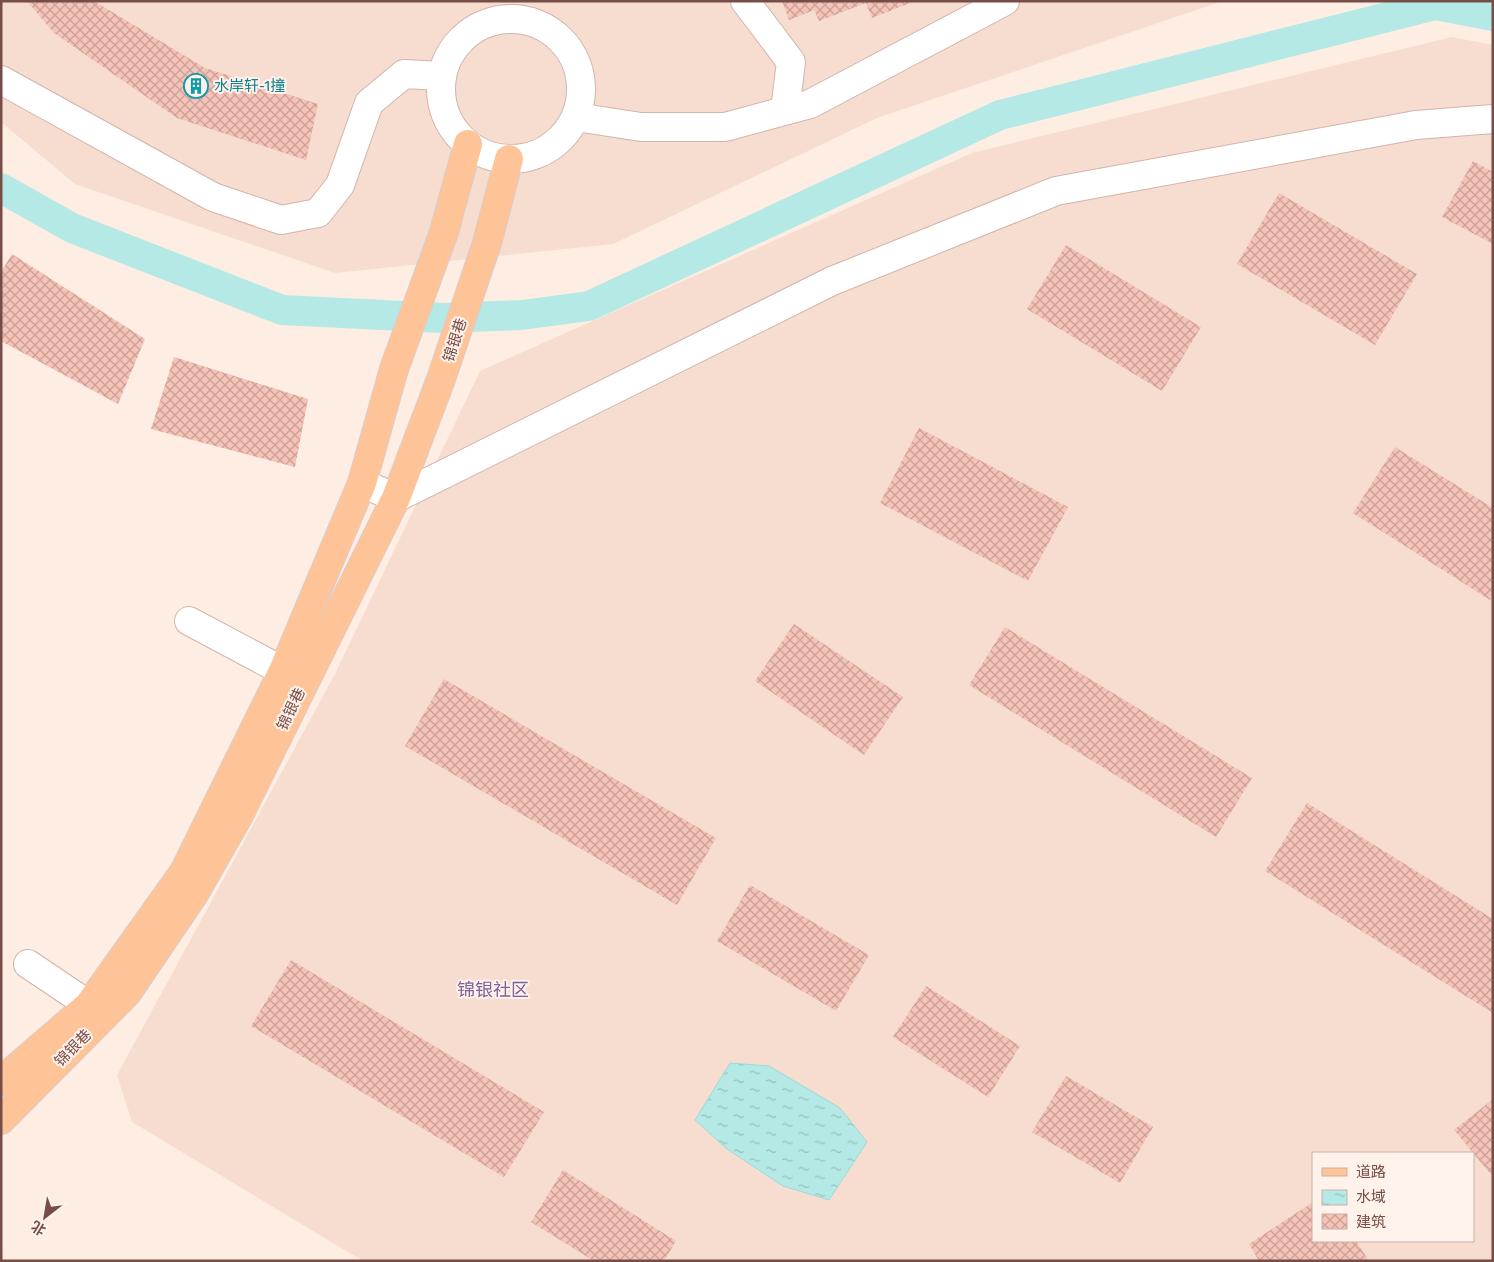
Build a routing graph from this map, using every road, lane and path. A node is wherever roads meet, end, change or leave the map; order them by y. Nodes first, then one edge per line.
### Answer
1 (746, 1) edge
2 (1005, 1) edge
3 (519, 10) edge
4 (442, 76) junction
5 (1, 80) edge
6 (785, 110) junction
7 (576, 117) junction
8 (1493, 119) edge
9 (468, 144) junction
10 (509, 159) junction
11 (362, 483) junction
12 (396, 498) junction
13 (189, 621) dead end
14 (293, 677) junction
15 (28, 964) dead end
16 (127, 992) junction
17 (89, 1005) junction
18 (1, 1081) edge
19 (1, 1120) edge

1 - 6 street
2 - 6 street
3 - 4 street
3 - 7 street
4 - 5 street
4 - 9 street
6 - 7 street
7 - 10 street
8 - 12 street
9 - 10 street
9 - 11 main road, 锦银巷
10 - 12 main road, 锦银巷
11 - 12 street
11 - 14 main road, 锦银巷
12 - 14 main road, 锦银巷
13 - 14 street
14 - 16 main road, 锦银巷
14 - 17 main road, 锦银巷
15 - 17 street
16 - 17 street
16 - 19 main road, 锦银巷
17 - 18 main road, 锦银巷

